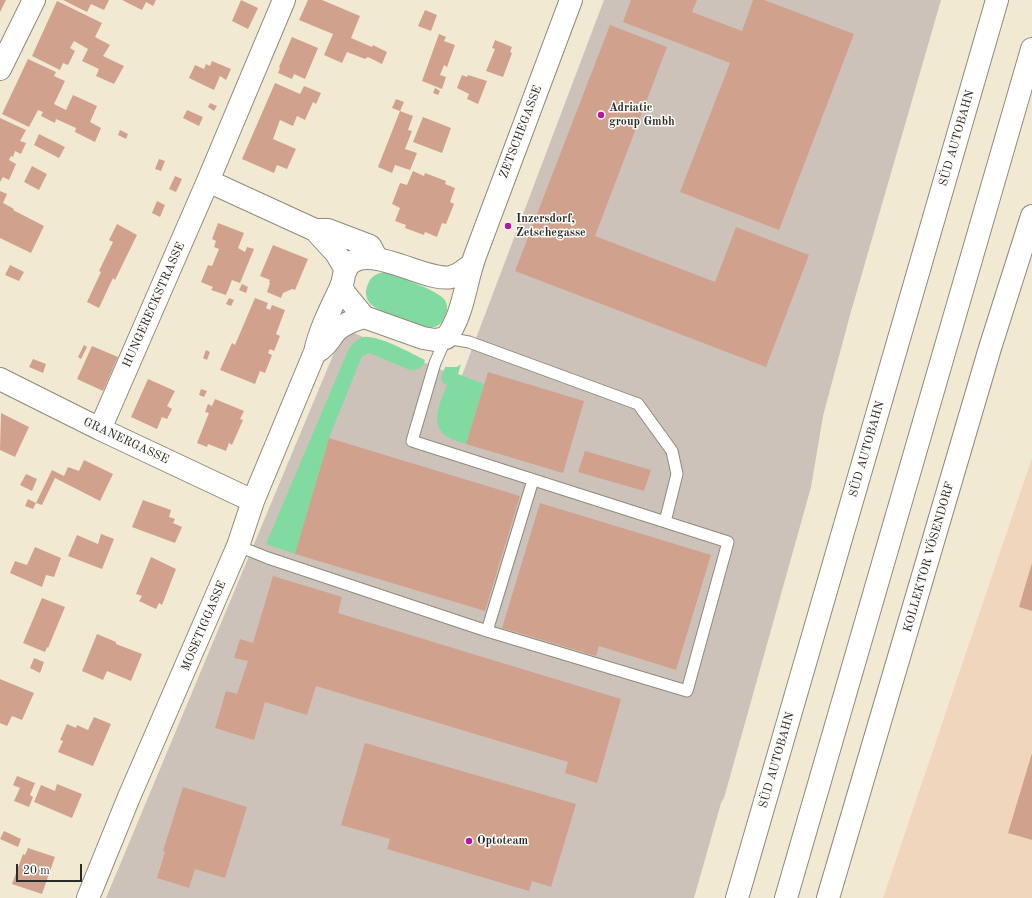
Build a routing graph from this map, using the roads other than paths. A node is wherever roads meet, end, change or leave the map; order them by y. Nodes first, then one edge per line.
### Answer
1 (34, 0) edge
2 (284, 0) edge
3 (571, 0) edge
4 (997, 0) edge
5 (1032, 50) edge
6 (0, 69) edge
7 (208, 181) junction
8 (1032, 216) edge
9 (315, 230) junction
10 (377, 259) junction
11 (472, 264) junction
12 (344, 278) junction
13 (364, 316) junction
14 (446, 338) junction
15 (315, 352) junction
16 (0, 379) edge
17 (100, 429) junction
18 (533, 480) junction
19 (253, 501) junction
20 (664, 522) junction
21 (238, 546) junction
22 (487, 631) junction
23 (88, 898) edge
24 (737, 898) edge
25 (786, 898) edge
26 (828, 898) edge

1 - 6 main road
2 - 7 main road, HUNGERECKSTRASSE
3 - 11 main road, ZETSCHEGASSE
4 - 24 main road, SÜD AUTOBAHN
5 - 25 main road
7 - 9 main road
7 - 17 main road, HUNGERECKSTRASSE
8 - 26 main road, KOLLEKTOR VÖSENDORF
9 - 10 main road
9 - 12 main road
10 - 11 main road
10 - 12 main road
11 - 14 main road, ZETSCHEGASSE
12 - 13 main road
12 - 15 main road, MOSETIGGASSE
13 - 14 main road
13 - 15 main road, MOSETIGGASSE
14 - 18 lane
14 - 20 lane
15 - 19 main road, MOSETIGGASSE
16 - 17 main road, GRANERGASSE
17 - 19 main road, GRANERGASSE
18 - 20 lane
18 - 22 lane
19 - 21 main road, MOSETIGGASSE
20 - 22 lane
21 - 22 lane
21 - 23 main road, MOSETIGGASSE

